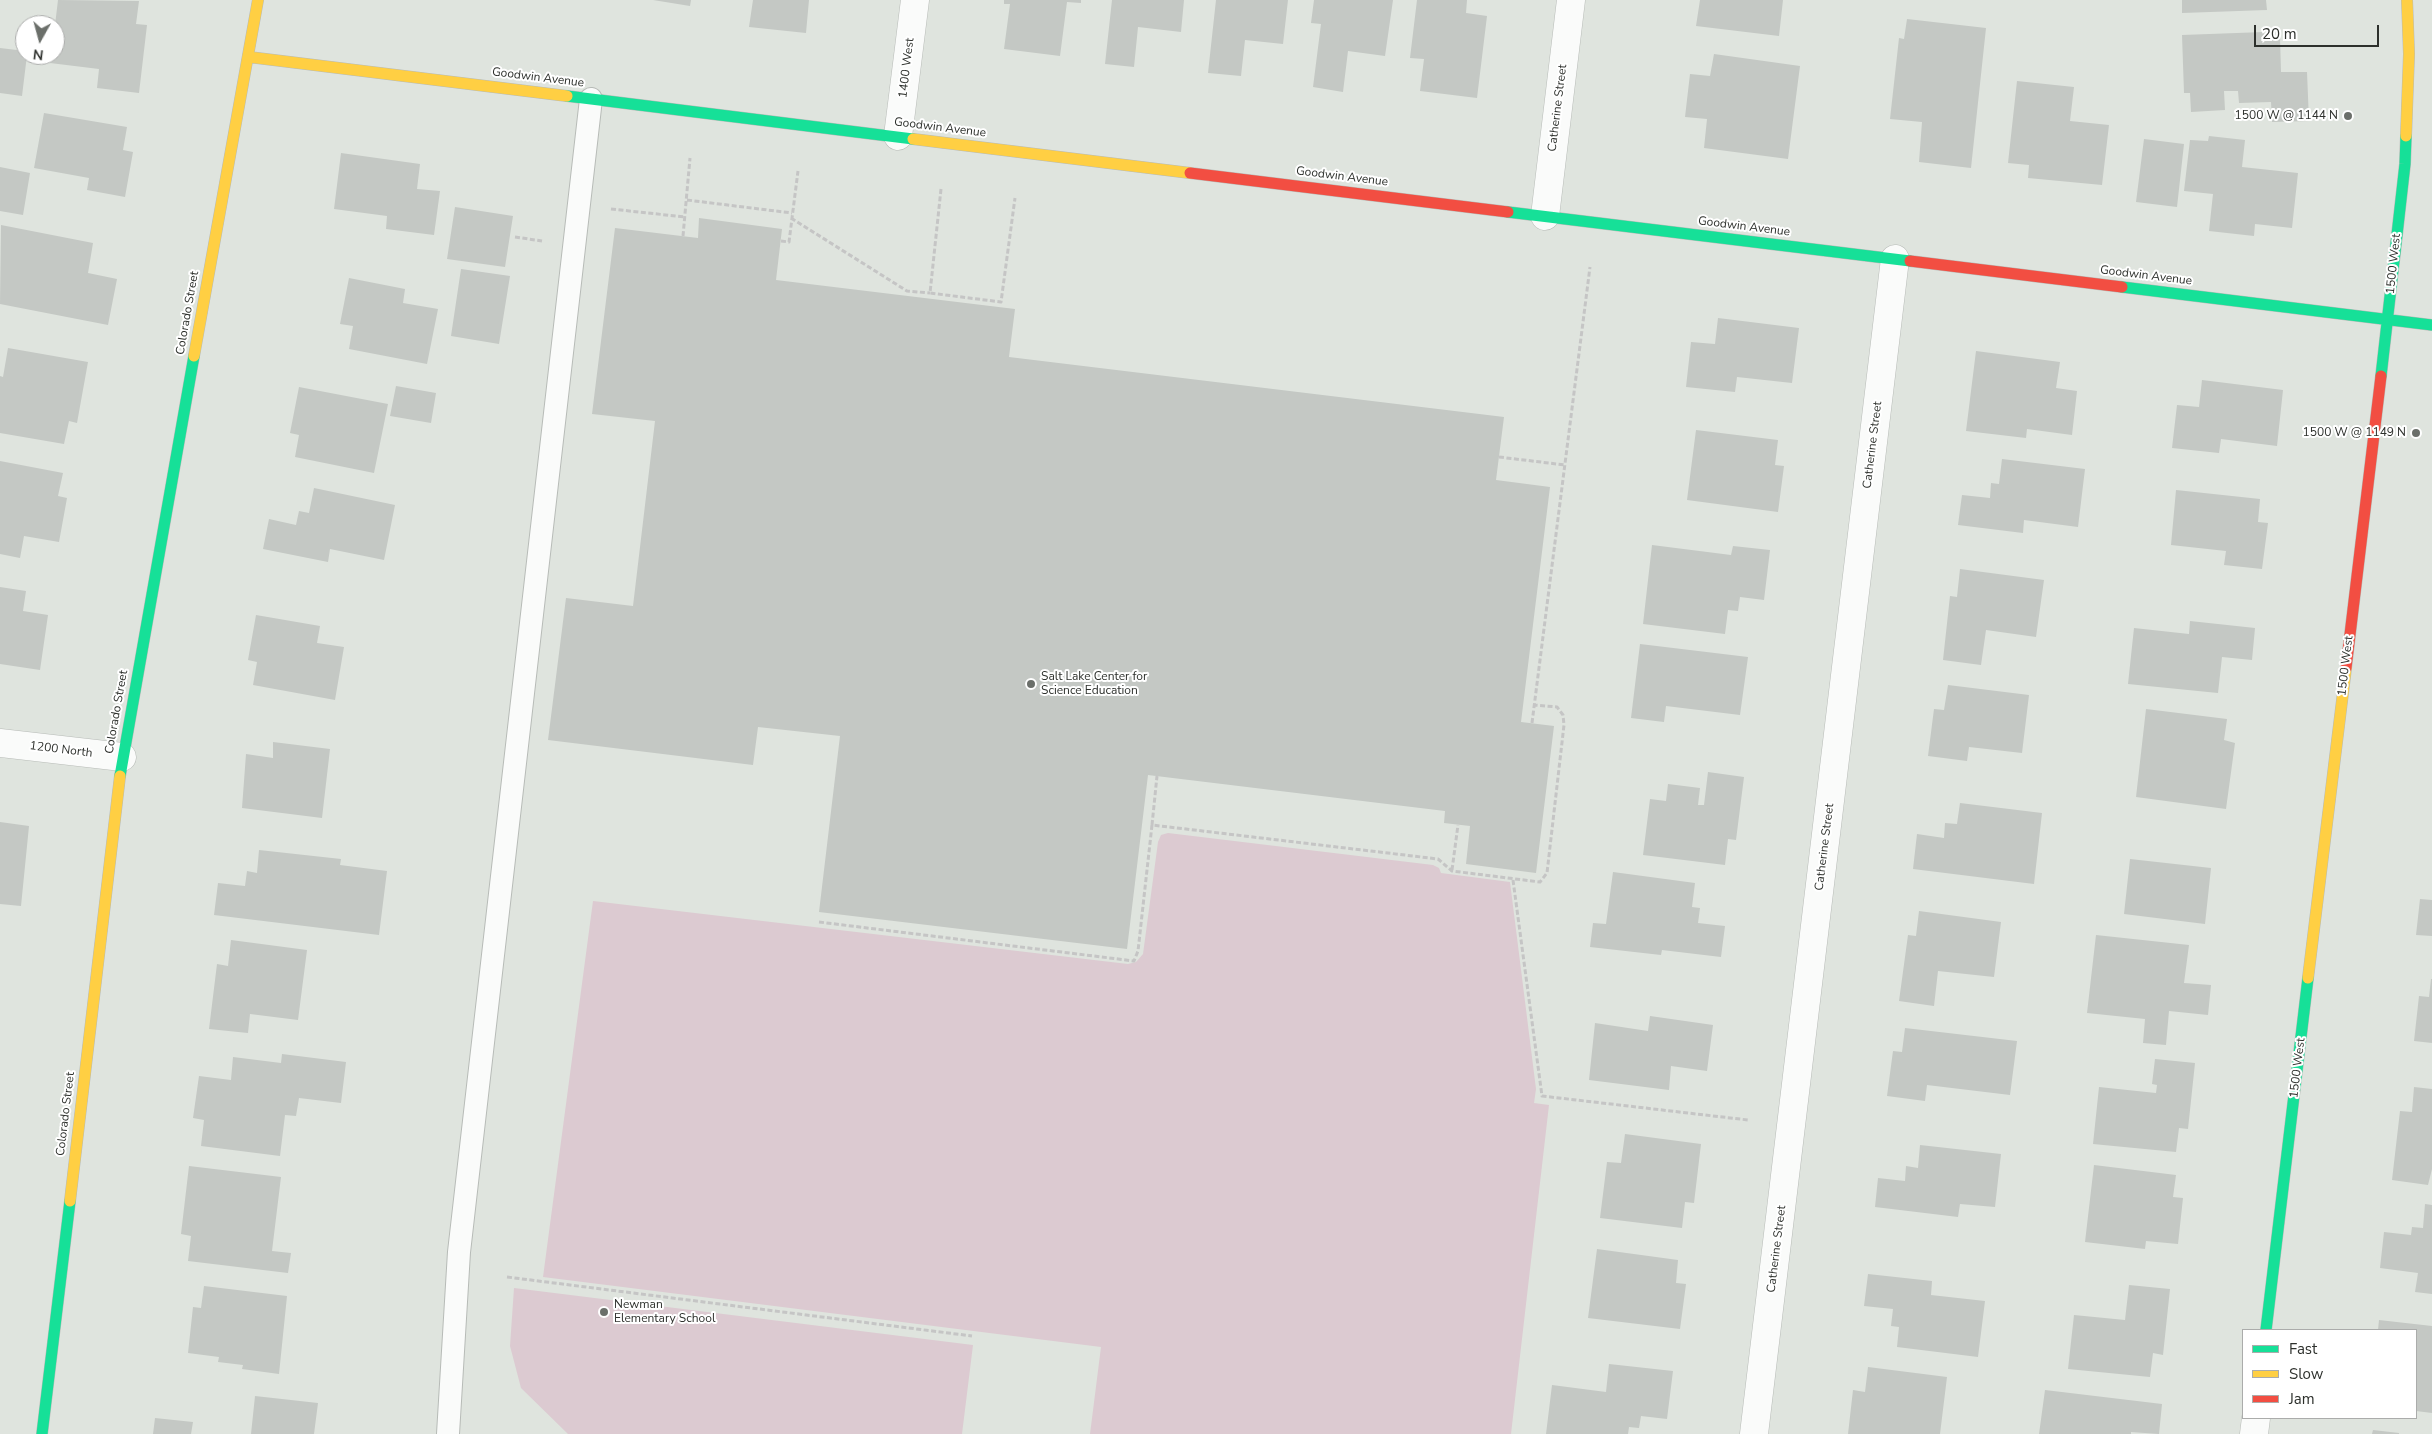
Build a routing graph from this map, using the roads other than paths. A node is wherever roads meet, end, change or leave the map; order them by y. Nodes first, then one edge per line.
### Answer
1 (258, 0) edge
2 (915, 0) edge
3 (1571, 0) edge
4 (2407, 0) edge
5 (249, 57) junction
6 (591, 99) junction
7 (898, 136) junction
8 (1545, 216) junction
9 (1895, 260) junction
10 (2388, 320) junction
11 (2432, 325) edge
12 (0, 742) edge
13 (122, 757) junction
14 (2266, 1329) edge
15 (2256, 1419) edge
16 (42, 1434) edge
17 (448, 1434) edge
18 (1754, 1434) edge
19 (2254, 1434) edge

1 - 5 street, Colorado Street
2 - 7 street, 1400 West
3 - 8 street, Catherine Street
4 - 10 street, 1500 West
5 - 6 street, Goodwin Avenue
5 - 13 street, Colorado Street
6 - 7 street, Goodwin Avenue
6 - 17 lane
7 - 8 street, Goodwin Avenue
8 - 9 street, Goodwin Avenue
9 - 10 street, Goodwin Avenue
9 - 18 street, Catherine Street
10 - 11 street, Goodwin Avenue
10 - 14 street, 1500 West
12 - 13 street, 1200 North
13 - 16 street, Colorado Street
15 - 19 street

